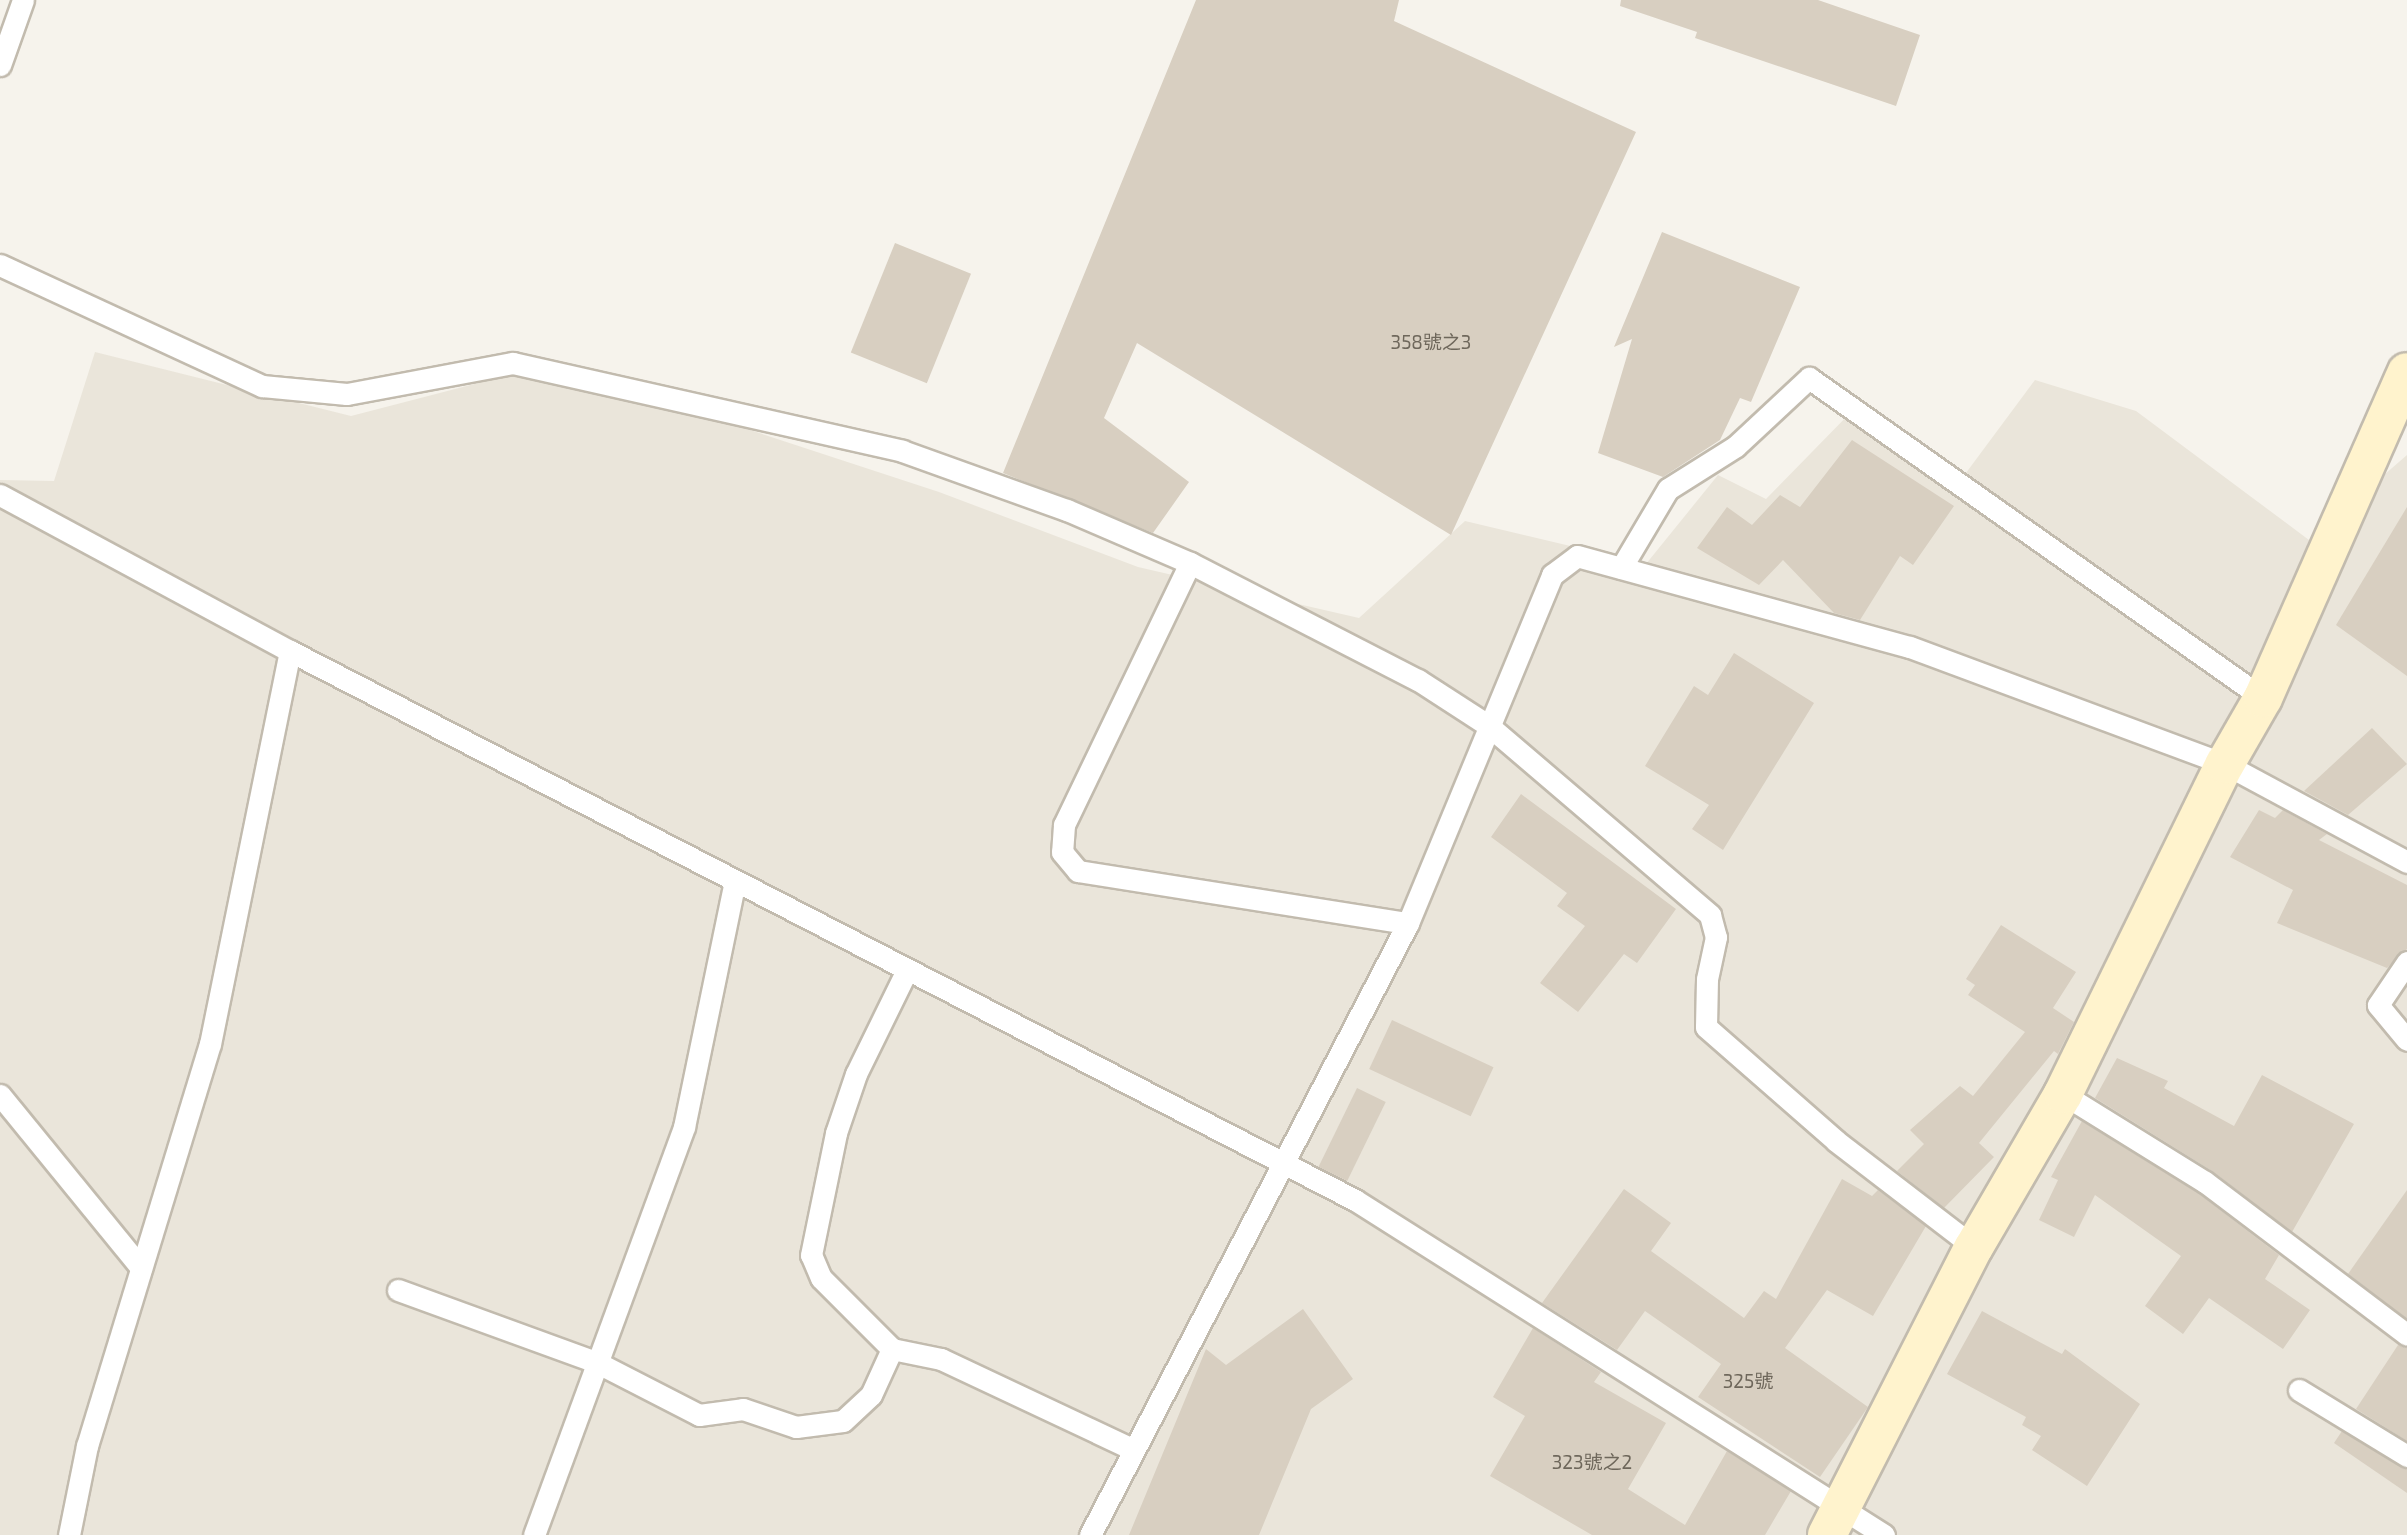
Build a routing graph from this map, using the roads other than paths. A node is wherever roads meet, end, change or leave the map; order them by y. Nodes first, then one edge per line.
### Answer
1 (23, 0) edge
2 (0, 65) edge
3 (0, 265) edge
4 (2407, 372) edge
5 (0, 495) edge
6 (1190, 563) junction
7 (1621, 568) junction
8 (290, 651) junction
9 (2263, 698) junction
10 (1489, 726) junction
11 (2225, 764) junction
12 (2407, 862) edge
13 (735, 881) junction
14 (1408, 923) junction
15 (2407, 962) edge
16 (907, 970) junction
17 (2407, 1040) edge
18 (2063, 1094) junction
19 (0, 1096) edge
20 (1283, 1163) junction
21 (1974, 1247) junction
22 (141, 1268) junction
23 (398, 1290) dead end
24 (2407, 1335) edge
25 (892, 1349) junction
26 (596, 1362) junction
27 (2299, 1390) dead end
28 (1134, 1450) junction
29 (2407, 1456) edge
30 (1836, 1521) edge
31 (69, 1535) edge
32 (534, 1535) edge
33 (1090, 1535) edge
34 (1884, 1535) edge

1 - 2 lane
3 - 6 lane
4 - 9 street
5 - 8 lane
6 - 10 lane
6 - 14 lane
7 - 9 lane
7 - 10 lane
7 - 11 lane
8 - 13 lane
8 - 22 lane
9 - 11 street
10 - 14 lane
10 - 21 lane
11 - 12 lane
11 - 18 street
13 - 16 lane
13 - 26 lane
14 - 20 lane
15 - 17 lane
16 - 20 lane
16 - 25 lane
18 - 21 street
18 - 24 lane
19 - 22 lane
20 - 28 lane
20 - 30 lane
21 - 30 street
22 - 31 lane
23 - 26 lane
25 - 26 lane
25 - 28 lane
26 - 32 lane
27 - 29 lane
28 - 33 lane
30 - 34 lane

